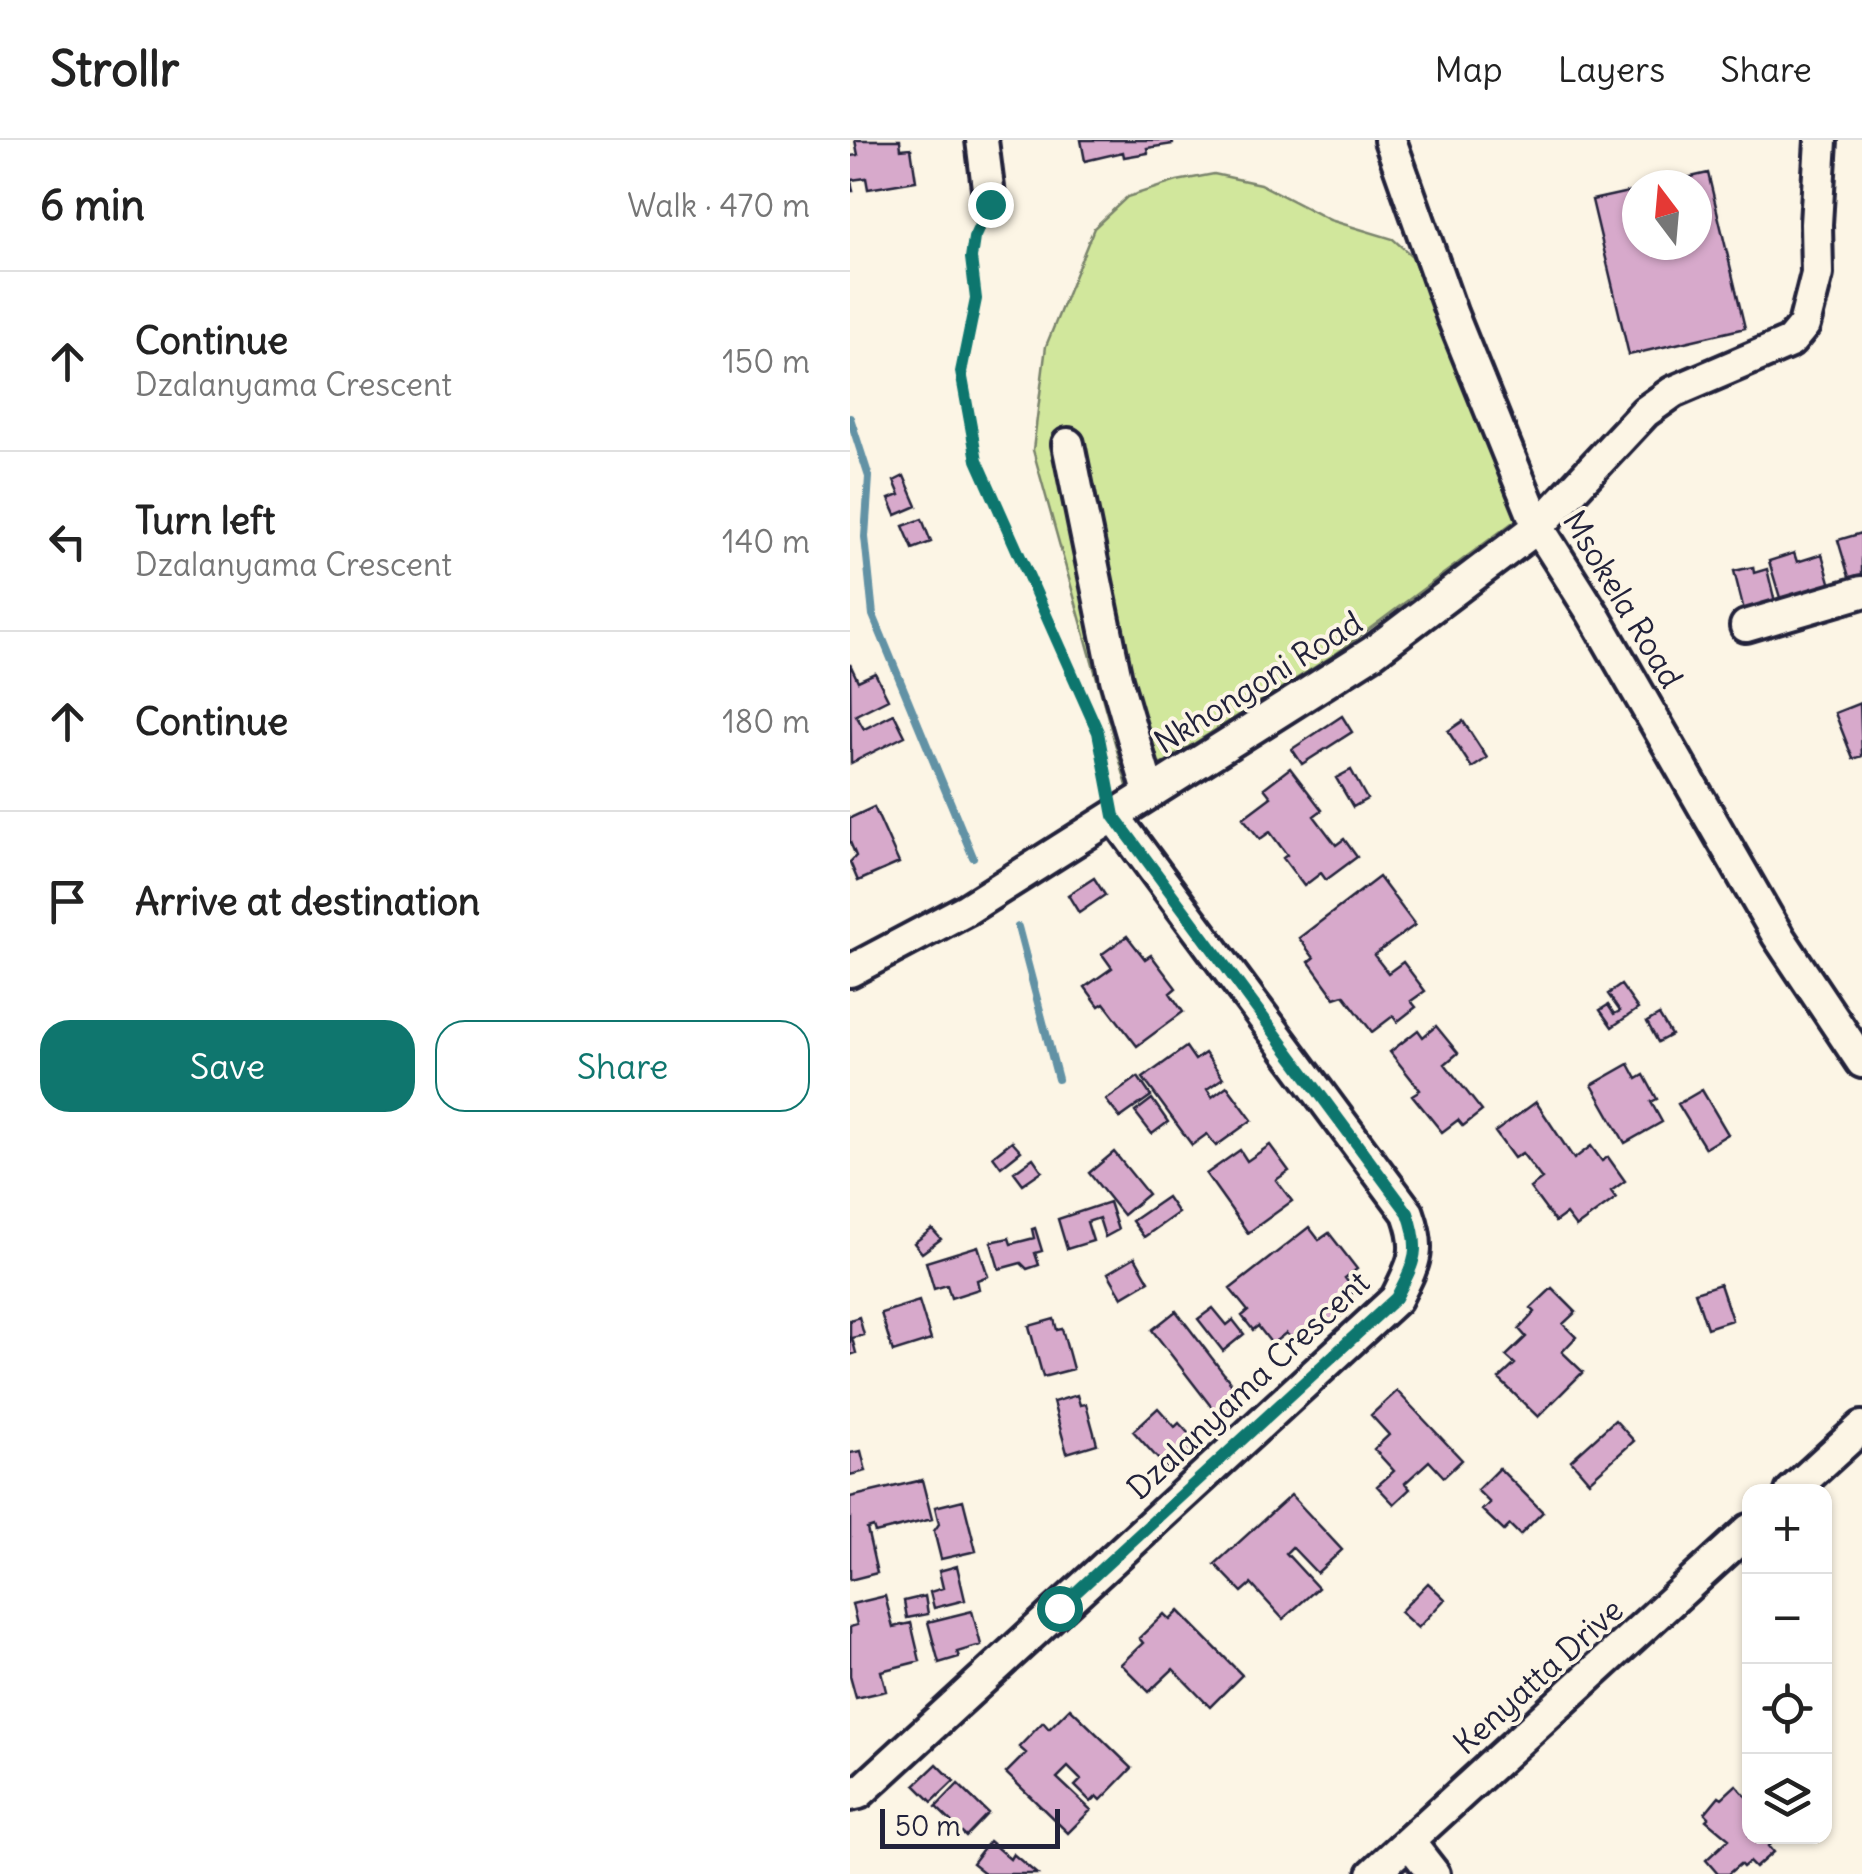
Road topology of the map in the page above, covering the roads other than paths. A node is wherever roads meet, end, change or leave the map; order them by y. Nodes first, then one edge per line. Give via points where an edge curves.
1 (982, 140) edge
2 (1390, 140) edge
3 (1821, 140) edge
4 (990, 204) road end
5 (1068, 444) dead end
6 (1538, 527) junction
7 (1862, 592) edge
8 (1746, 626) dead end
9 (1150, 792) junction
10 (1114, 816) junction
11 (850, 971) edge
12 (1862, 1062) edge
13 (1862, 1426) edge
14 (1800, 1484) edge
15 (1742, 1537) edge
16 (850, 1795) edge
17 (1409, 1842) junction
18 (1374, 1874) edge
19 (1434, 1874) edge

1 - 4 street
2 - 6 street, Msokela Road
3 - 6 street, Nkhongoni Road via 1817,274 1804,325 1790,342 1673,392 1645,412
5 - 9 street via 1116,680
6 - 9 street, Nkhongoni Road via 1374,652
6 - 12 street, Msokela Road via 1778,936
7 - 8 street
9 - 10 street, Nkhongoni Road
10 - 11 street, Nkhongoni Road
10 - 16 street, Dzalanyama Crescent via 1408,1213 1417,1239 1414,1262 1396,1298 860,1793
13 - 14 street
15 - 17 street, Kenyatta Drive
17 - 18 street, Kenyatta Drive
17 - 19 street

